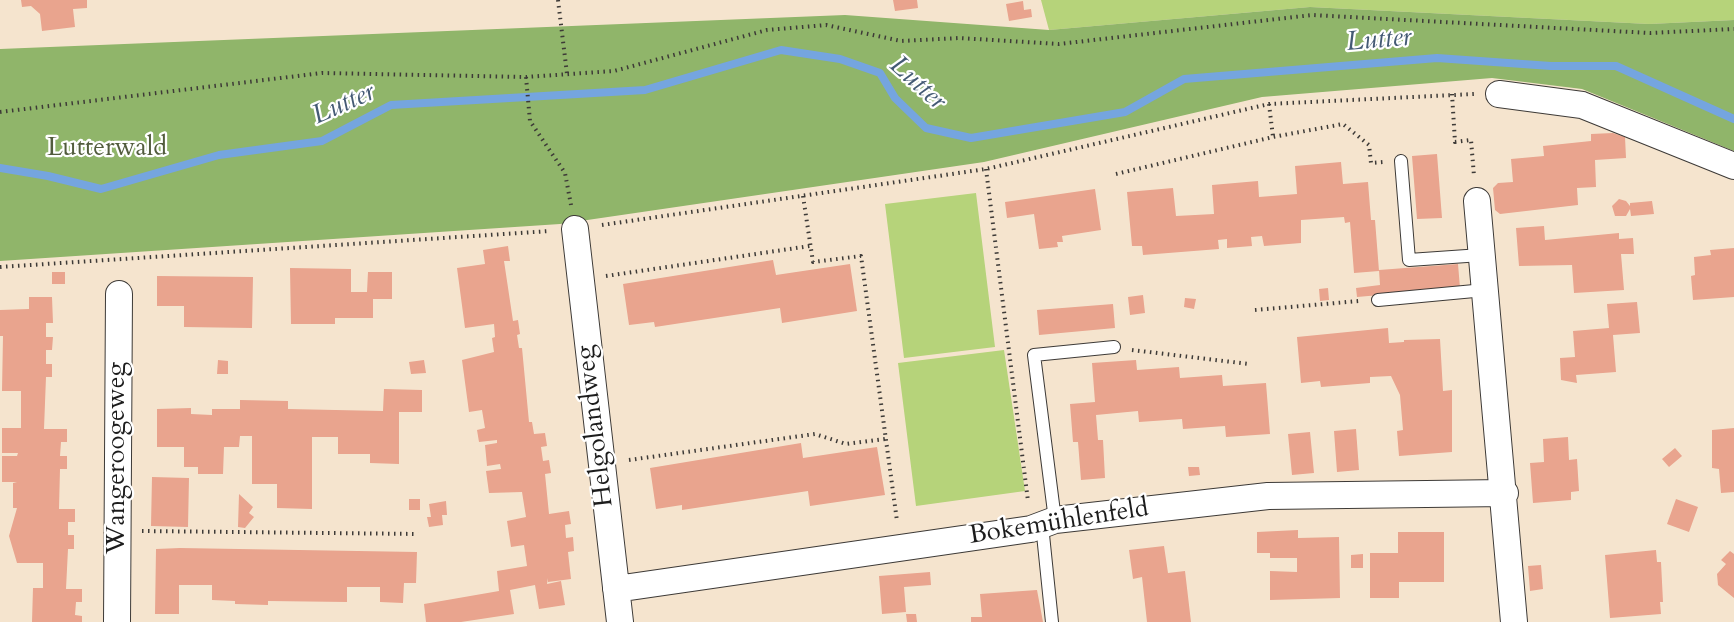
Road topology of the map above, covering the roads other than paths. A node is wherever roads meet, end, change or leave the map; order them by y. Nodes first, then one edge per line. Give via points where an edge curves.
1 (1499, 94) road end
2 (1401, 161) road end
3 (1734, 166) edge
4 (1476, 201) road end
5 (575, 229) road end
6 (1481, 255) junction
7 (1485, 290) junction
8 (119, 294) dead end
9 (1378, 300) road end
10 (1114, 347) road end
11 (1505, 493) junction
12 (1043, 524) junction
13 (616, 589) junction
14 (117, 622) edge
15 (620, 622) edge
16 (1052, 622) edge
17 (1514, 622) edge

1 - 3 street via 1582,105
2 - 6 lane via 1409,260
4 - 6 street
5 - 13 street, Helgolandweg
6 - 7 street
7 - 9 lane
7 - 11 street
8 - 14 street, Wangeroogeweg
10 - 12 lane via 1034,355
11 - 12 street, Bokemühlenfeld via 1268,496
11 - 17 street
12 - 13 street, Bokemühlenfeld
12 - 16 lane
13 - 15 street, Helgolandweg

